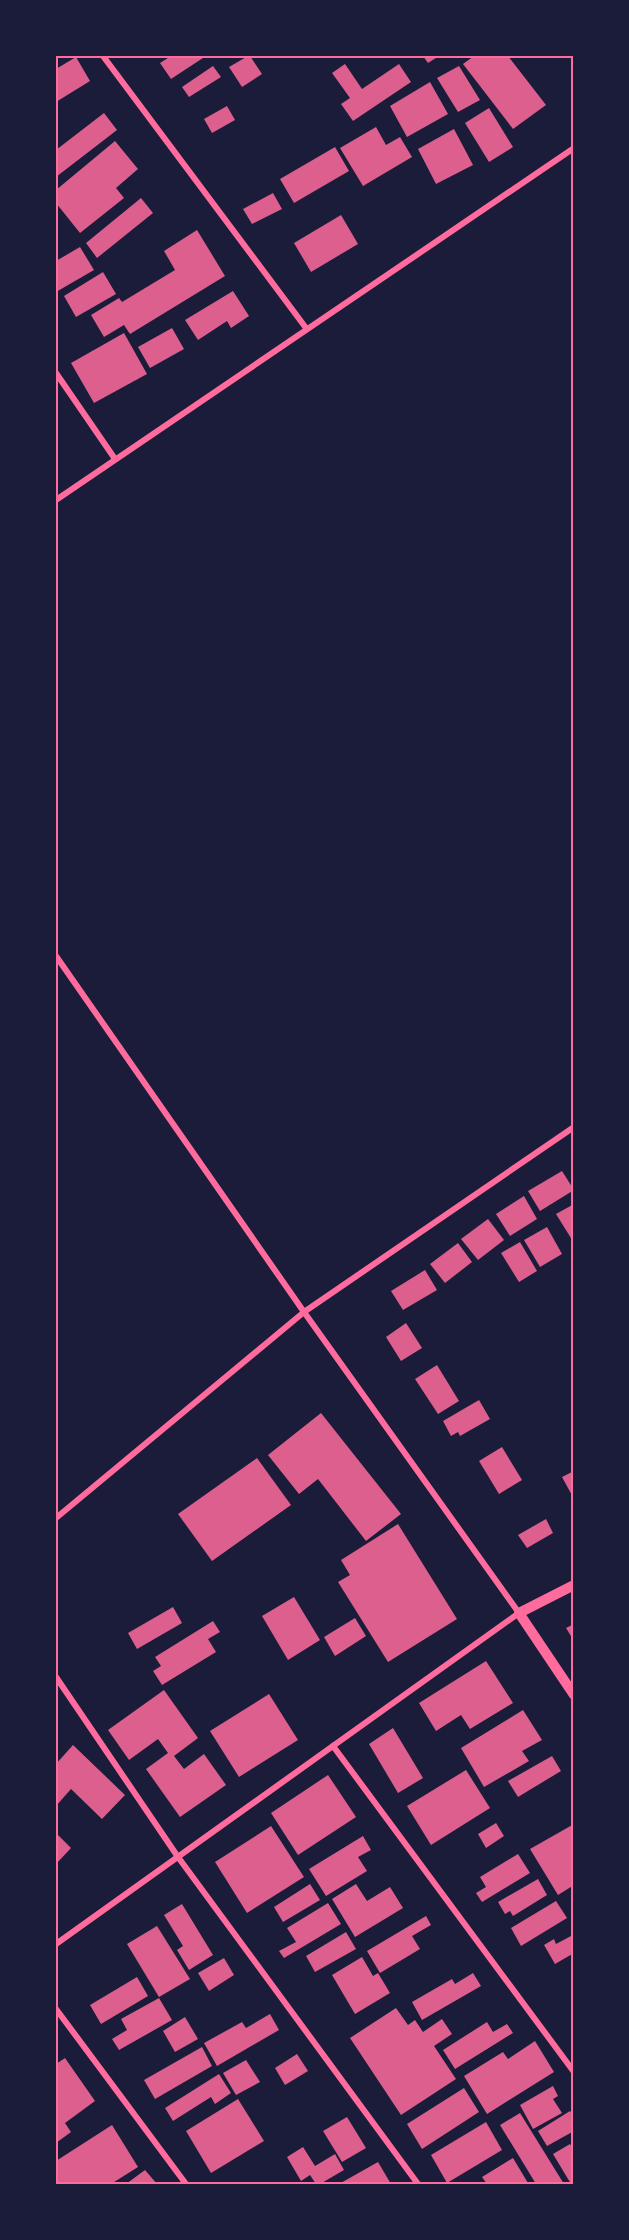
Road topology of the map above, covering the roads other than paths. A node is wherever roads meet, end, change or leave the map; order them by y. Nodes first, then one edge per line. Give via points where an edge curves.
1 (103, 56) edge
2 (573, 148) edge
3 (306, 328) junction
4 (56, 372) edge
5 (115, 459) junction
6 (56, 500) edge
7 (56, 956) edge
8 (573, 1127) edge
9 (304, 1312) junction
10 (56, 1518) edge
11 (573, 1585) edge
12 (519, 1613) junction
13 (56, 1677) edge
14 (573, 1695) edge
15 (333, 1746) junction
16 (178, 1857) junction
17 (56, 1944) edge
18 (56, 2009) edge
19 (573, 2072) edge
20 (186, 2184) edge
21 (418, 2184) edge

1 - 3 street
2 - 3 street
3 - 5 street
4 - 5 street
5 - 6 street
7 - 9 street
8 - 9 street
9 - 10 street
9 - 12 street
11 - 12 street
12 - 14 street
12 - 15 street
13 - 16 street
15 - 16 street
15 - 19 street
16 - 17 street
16 - 21 street
18 - 20 street

